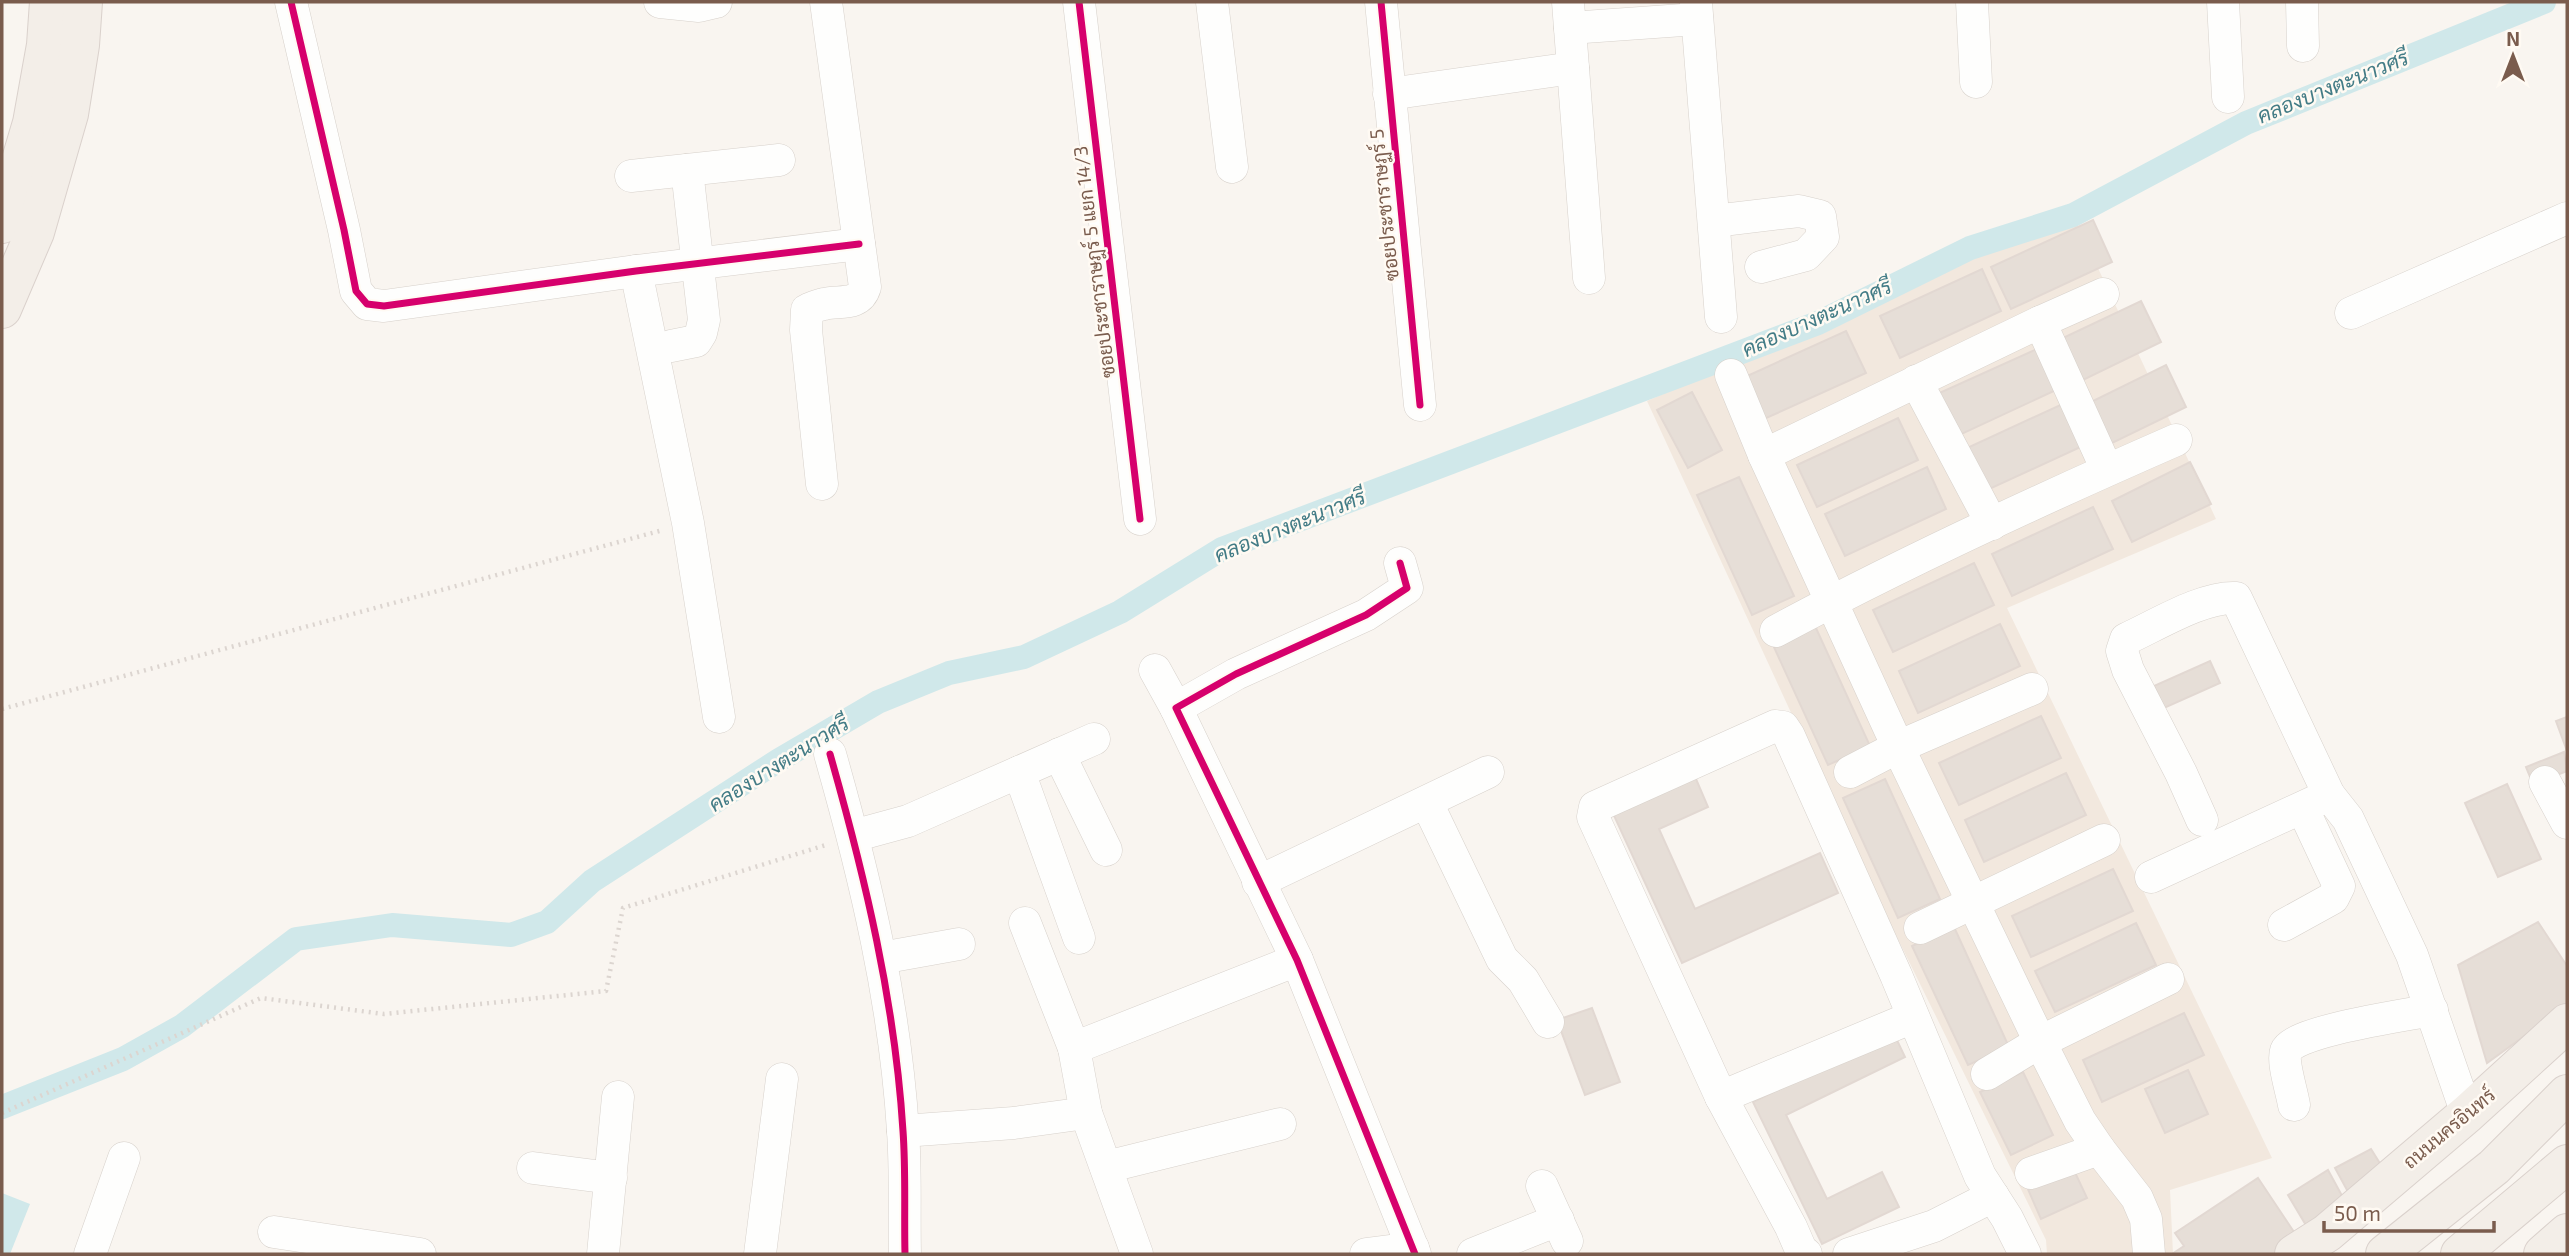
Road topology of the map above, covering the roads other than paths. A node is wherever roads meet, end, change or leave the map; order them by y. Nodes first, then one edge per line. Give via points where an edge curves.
1 (49, 2) edge
2 (83, 2) edge
3 (291, 2) edge
4 (660, 2) edge
5 (716, 2) edge
6 (826, 2) edge
7 (1079, 2) edge
8 (1212, 2) edge
9 (1381, 2) edge
10 (1972, 2) edge
11 (2223, 2) edge
12 (2302, 2) edge
13 (1697, 10) edge
14 (1569, 15) edge
15 (2303, 46) dead end
16 (1573, 68) junction
17 (1976, 82) dead end
18 (1389, 94) junction
19 (2228, 97) dead end
20 (779, 160) dead end
21 (1232, 167) dead end
22 (687, 170) junction
23 (631, 176) dead end
24 (2567, 218) edge
25 (1714, 221) junction
26 (2, 224) edge
27 (859, 244) junction
28 (698, 264) junction
29 (1761, 267) dead end
30 (636, 271) junction
31 (1589, 278) dead end
32 (2103, 294) dead end
33 (2, 309) edge
34 (2351, 313) dead end
35 (1721, 317) dead end
36 (2040, 322) junction
37 (671, 346) dead end
38 (1731, 375) dead end
39 (1916, 381) junction
40 (1420, 405) dead end
41 (2176, 440) dead end
42 (1764, 455) junction
43 (2107, 470) junction
44 (822, 484) dead end
45 (1140, 519) dead end
46 (1992, 524) junction
47 (1400, 562) dead end
48 (1831, 601) junction
49 (1776, 631) dead end
50 (1155, 670) dead end
51 (2032, 689) dead end
52 (1176, 708) junction
53 (719, 717) dead end
54 (1094, 739) dead end
55 (1898, 747) junction
56 (830, 754) dead end
57 (1059, 754) junction
58 (1019, 772) junction
59 (1488, 772) dead end
60 (1850, 772) dead end
61 (2546, 782) dead end
62 (2316, 802) junction
63 (1427, 803) junction
64 (2202, 820) dead end
65 (2567, 823) edge
66 (853, 836) junction
67 (2104, 840) dead end
68 (1106, 850) dead end
69 (2151, 877) dead end
70 (1258, 882) junction
71 (1972, 902) junction
72 (1025, 923) dead end
73 (2284, 925) dead end
74 (1920, 928) dead end
75 (1079, 938) dead end
76 (959, 944) dead end
77 (881, 958) junction
78 (1297, 960) junction
79 (2168, 979) dead end
80 (2432, 1010) junction
81 (1913, 1017) junction
82 (1548, 1022) dead end
83 (2567, 1023) edge
84 (2040, 1042) junction
85 (1074, 1048) junction
86 (1987, 1074) dead end
87 (782, 1079) dead end
88 (2567, 1094) edge
89 (618, 1097) dead end
90 (1721, 1097) junction
91 (2294, 1105) dead end
92 (1086, 1113) junction
93 (2467, 1114) junction
94 (1280, 1124) dead end
95 (903, 1131) junction
96 (2099, 1149) junction
97 (124, 1158) dead end
98 (2567, 1164) edge
99 (1106, 1167) junction
100 (533, 1168) dead end
101 (2031, 1173) dead end
102 (611, 1178) junction
103 (1542, 1186) dead end
104 (1993, 1196) junction
105 (274, 1232) dead end
106 (2567, 1233) edge
107 (1414, 1251) edge
108 (90, 1254) edge
109 (421, 1254) edge
110 (603, 1254) edge
111 (760, 1254) edge
112 (905, 1254) edge
113 (1137, 1254) edge
114 (1366, 1254) edge
115 (1473, 1254) edge
116 (1806, 1254) edge
117 (1849, 1254) edge
118 (2025, 1254) edge
119 (2149, 1254) edge
120 (2294, 1254) edge
121 (2385, 1254) edge
122 (2460, 1254) edge
123 (2543, 1254) edge

1 - 26 main road via 32,122
2 - 33 main road via 69,114 35,232
3 - 30 street via 356,291 367,304 384,306
4 - 5 street via 698,6
6 - 27 street
7 - 45 street, ซอยประชาราษฎร์ 5 แยก 14/3
8 - 21 street
9 - 18 street, ซอยประชาราษฏร์ 5
10 - 17 street
11 - 19 street
12 - 15 street
13 - 14 street
13 - 25 street
14 - 16 street
16 - 18 street
16 - 31 street
18 - 40 street, ซอยประชาราษฏร์ 5
20 - 22 street
22 - 23 street
22 - 28 street
24 - 34 street
25 - 29 street via 1799,211 1820,216 1823,237 1806,255
25 - 35 street
27 - 28 street
27 - 44 street via 863,294 856,300 807,310
28 - 30 street
28 - 37 street via 704,320 701,333 696,341
30 - 53 street via 688,523
32 - 36 street
36 - 39 street
36 - 43 street
38 - 42 street
39 - 42 street
39 - 46 street
41 - 43 street
42 - 48 street
43 - 46 street
46 - 48 street
47 - 52 street via 1407,588 1366,615 1236,674
48 - 49 street
48 - 55 street
50 - 52 street
51 - 55 street
52 - 70 street
54 - 57 street
55 - 60 street
55 - 71 street
56 - 66 street
57 - 58 street
57 - 68 street
58 - 66 street via 908,821
58 - 75 street
59 - 63 street
61 - 65 street
62 - 64 street via 2236,598 2222,597 2126,639 2122,651
62 - 69 street
62 - 73 street via 2339,886 2333,898
62 - 80 street via 2348,819 2412,955
63 - 70 street
63 - 82 street via 1502,959 1524,980
66 - 77 street
67 - 71 street
70 - 78 street
71 - 74 street
71 - 84 street
72 - 85 street
76 - 77 street
77 - 95 street
78 - 85 street
78 - 107 street
79 - 84 street
80 - 91 street via 2293,1042 2285,1056
80 - 93 street
81 - 90 street
81 - 90 street via 1789,736 1783,727 1775,726 1755,733 1595,807 1593,817
81 - 104 street via 1980,1176
83 - 93 main road, ถนนนครอินทร์
84 - 86 street
84 - 96 street
85 - 92 street
87 - 111 street
88 - 121 main road via 2494,1167
89 - 102 street
90 - 116 street
92 - 95 street
92 - 99 street
93 - 120 main road, ถนนนครอินทร์ via 2326,1233
94 - 99 street
95 - 112 street
96 - 101 street
96 - 119 street via 2137,1198 2146,1219
97 - 108 street
98 - 122 main road
99 - 113 street
100 - 102 street
102 - 110 street
103 - 115 street via 1563,1230
104 - 117 street via 1934,1226
104 - 118 street
105 - 109 street
106 - 123 main road
107 - 114 street

